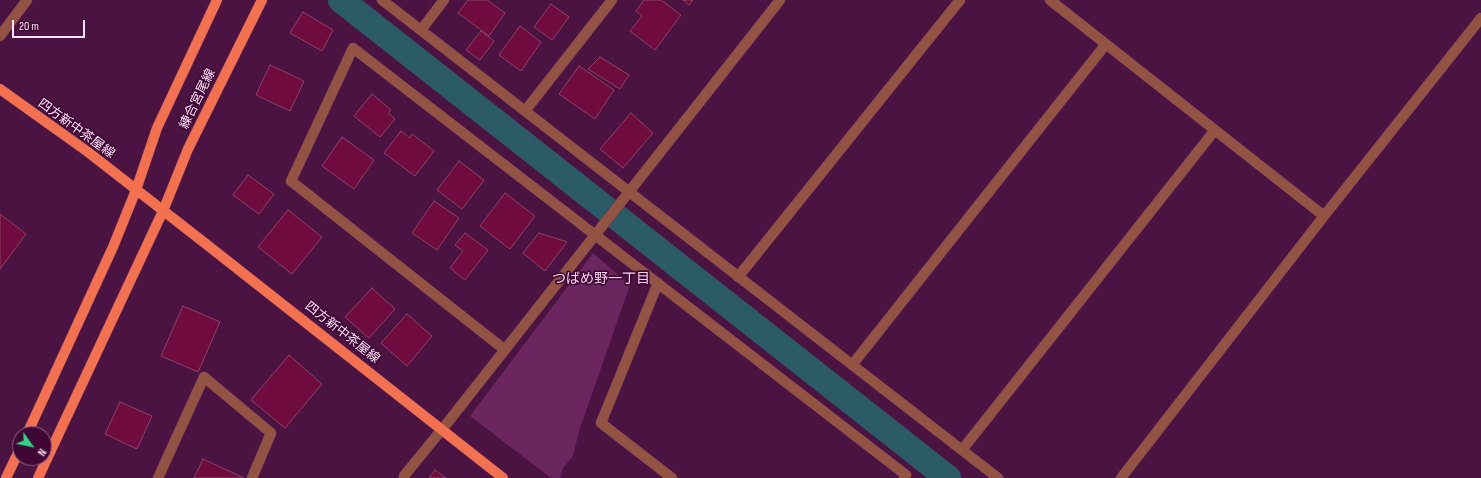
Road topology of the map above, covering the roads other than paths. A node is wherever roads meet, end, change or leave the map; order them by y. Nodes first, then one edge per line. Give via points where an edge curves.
1 (27, 0) edge
2 (217, 0) edge
3 (262, 0) edge
4 (382, 0) edge
5 (444, 0) edge
6 (612, 0) edge
7 (780, 0) edge
8 (960, 0) edge
9 (1050, 0) edge
10 (1481, 18) edge
11 (421, 30) junction
12 (0, 36) edge
13 (1106, 44) junction
14 (0, 89) edge
15 (525, 111) junction
16 (1215, 130) junction
17 (136, 190) junction
18 (629, 192) junction
19 (163, 211) junction
20 (1324, 216) junction
21 (595, 235) junction
22 (738, 277) junction
23 (658, 283) junction
24 (505, 350) junction
25 (852, 364) junction
26 (31, 426) edge
27 (442, 429) junction
28 (962, 450) junction
29 (12, 465) edge
30 (6, 478) edge
31 (38, 478) edge
32 (158, 478) edge
33 (252, 478) edge
34 (404, 478) edge
35 (503, 478) edge
36 (672, 478) edge
37 (904, 478) edge
38 (998, 478) edge
39 (1121, 478) edge

1 - 12 street
2 - 17 main road, 練合宮尾線 via 157,128
3 - 19 main road, 練合宮尾線 via 188,149
4 - 11 street
5 - 11 street
6 - 15 street
7 - 18 street
8 - 22 street
9 - 13 street
10 - 20 street
11 - 15 street
13 - 16 street
13 - 25 street
14 - 17 main road, 四方新中茶屋線
15 - 18 street
16 - 20 street
16 - 28 street
17 - 19 main road, 四方新中茶屋線
17 - 26 main road via 113,247
18 - 21 street
18 - 22 street
19 - 27 main road, 四方新中茶屋線
19 - 31 main road
20 - 39 street
21 - 23 street
21 - 24 street
21 - 24 street via 353,48 291,182
22 - 25 street
23 - 36 street via 601,423
23 - 37 street via 906,476
24 - 27 street
25 - 28 street
27 - 34 street
27 - 35 main road, 四方新中茶屋線
28 - 38 street
29 - 30 main road
32 - 33 street via 204,377 271,433

